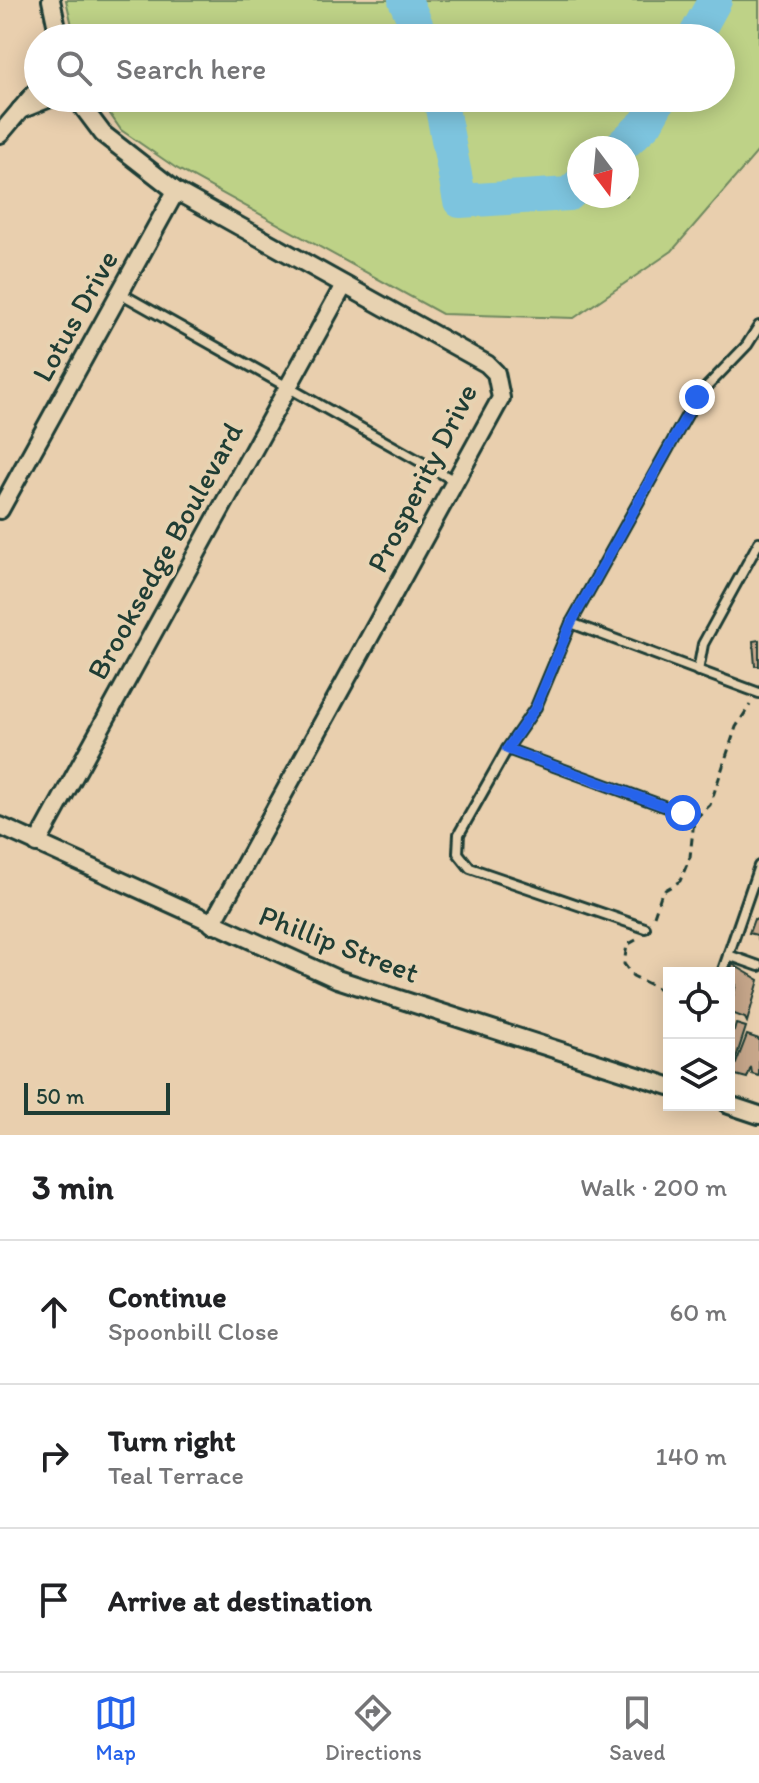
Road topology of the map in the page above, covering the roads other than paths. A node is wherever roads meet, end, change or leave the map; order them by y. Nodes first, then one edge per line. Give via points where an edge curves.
1 (51, 0) edge
2 (56, 24) edge
3 (24, 105) edge
4 (24, 108) edge
5 (20, 110) junction
6 (86, 112) edge
7 (0, 134) edge
8 (176, 191) junction
9 (344, 285) junction
10 (120, 293) junction
11 (759, 326) edge
12 (287, 386) junction
13 (456, 481) junction
14 (0, 510) edge
15 (759, 542) edge
16 (571, 623) junction
17 (698, 671) junction
18 (757, 692) edge
19 (507, 749) junction
20 (683, 813) dead end
21 (0, 826) edge
22 (37, 844) junction
23 (759, 866) edge
24 (212, 924) junction
25 (645, 928) dead end
26 (728, 955) junction
27 (759, 966) edge
28 (724, 967) edge
29 (663, 1084) edge
30 (735, 1107) edge
31 (759, 1115) edge

1 - 2 street
3 - 5 street
4 - 5 street
5 - 7 street
6 - 8 street, Prosperity Drive via 103,134
8 - 9 street, Prosperity Drive
8 - 10 street, Lotus Drive
9 - 12 street, Brooksedge Boulevard
9 - 13 street, Prosperity Drive via 496,373 501,398
10 - 12 lane
10 - 14 street, Lotus Drive
11 - 16 lane via 697,397
12 - 13 lane
12 - 22 street, Brooksedge Boulevard
13 - 24 street, Prosperity Drive
15 - 17 lane via 703,644
16 - 17 lane
16 - 19 lane via 536,707
17 - 18 lane
19 - 20 lane
19 - 25 lane via 459,834 458,853 470,868
21 - 22 street, Phillip Street
22 - 24 street, Phillip Street
23 - 26 lane
24 - 29 street, Phillip Street via 337,979
26 - 27 lane
26 - 28 lane
30 - 31 street

